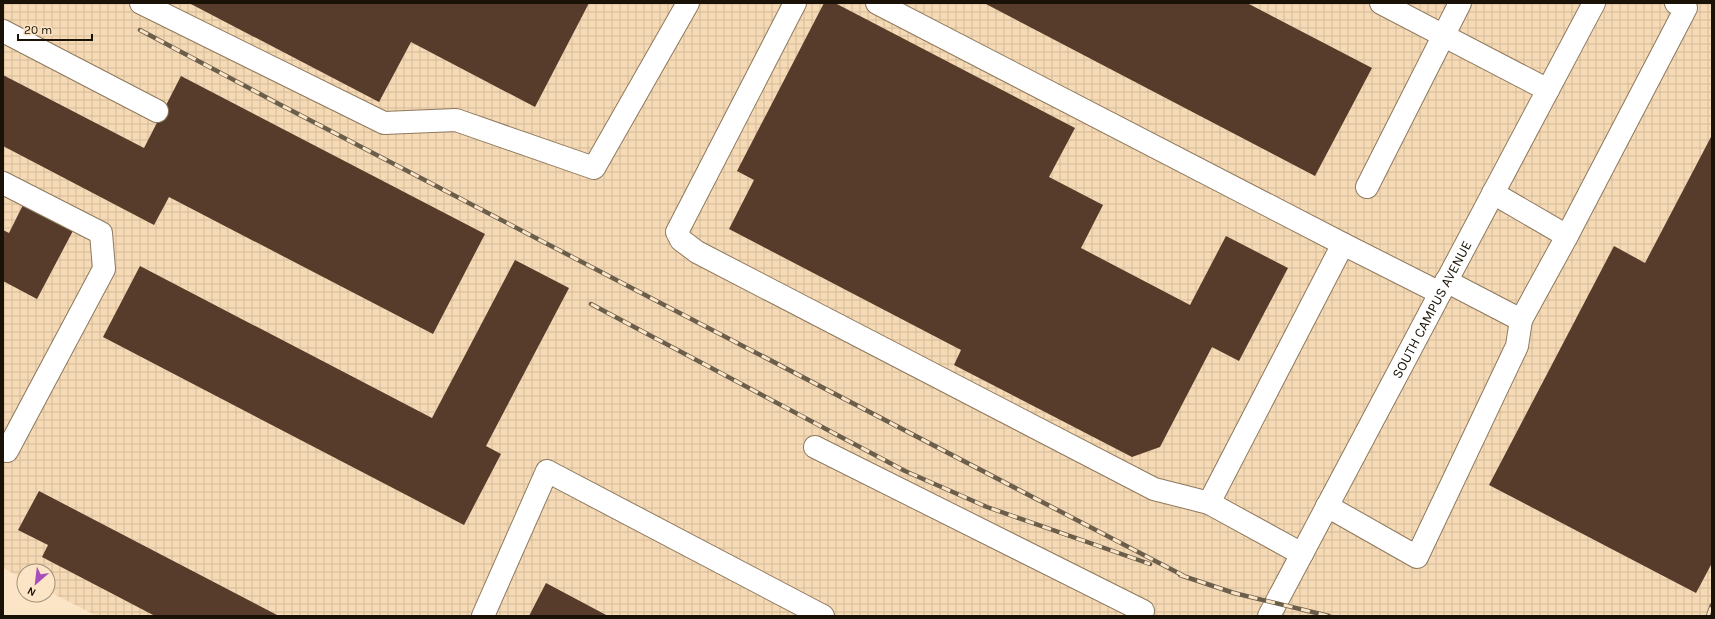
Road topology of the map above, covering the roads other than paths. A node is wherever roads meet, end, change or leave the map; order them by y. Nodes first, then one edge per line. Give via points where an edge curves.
1 (141, 3) edge
2 (688, 3) edge
3 (795, 3) edge
4 (878, 3) edge
5 (1381, 3) edge
6 (1460, 3) edge
7 (1594, 3) edge
8 (1676, 3) edge
9 (3, 32) edge
10 (1443, 36) junction
11 (1548, 90) junction
12 (158, 111) dead end
13 (3, 183) edge
14 (1367, 186) dead end
15 (1493, 193) junction
16 (1567, 236) junction
17 (1343, 244) junction
18 (1443, 287) junction
19 (1521, 320) junction
20 (815, 448) dead end
21 (3, 449) edge
22 (1209, 503) junction
23 (1327, 506) junction
24 (1302, 554) junction
25 (483, 616) edge
26 (822, 616) edge
27 (1141, 616) edge
28 (1269, 616) edge

1 - 2 street via 384,123 456,120 594,168
3 - 22 street via 677,232 681,240 697,252 1154,488
4 - 17 street
5 - 10 street
6 - 10 street
7 - 11 street, SOUTH CAMPUS AVENUE
8 - 16 street via 1686,8
9 - 12 street
10 - 11 street
10 - 14 street
11 - 15 street, SOUTH CAMPUS AVENUE
13 - 21 street via 101,233 104,269 6,451
15 - 16 street
15 - 18 street, SOUTH CAMPUS AVENUE
16 - 19 street
17 - 18 street
17 - 22 street
18 - 19 street
18 - 23 street, SOUTH CAMPUS AVENUE
19 - 23 street via 1517,346 1417,557
20 - 27 street via 1143,611
22 - 24 street
23 - 24 street, SOUTH CAMPUS AVENUE
24 - 28 street, SOUTH CAMPUS AVENUE
25 - 26 street via 547,471

